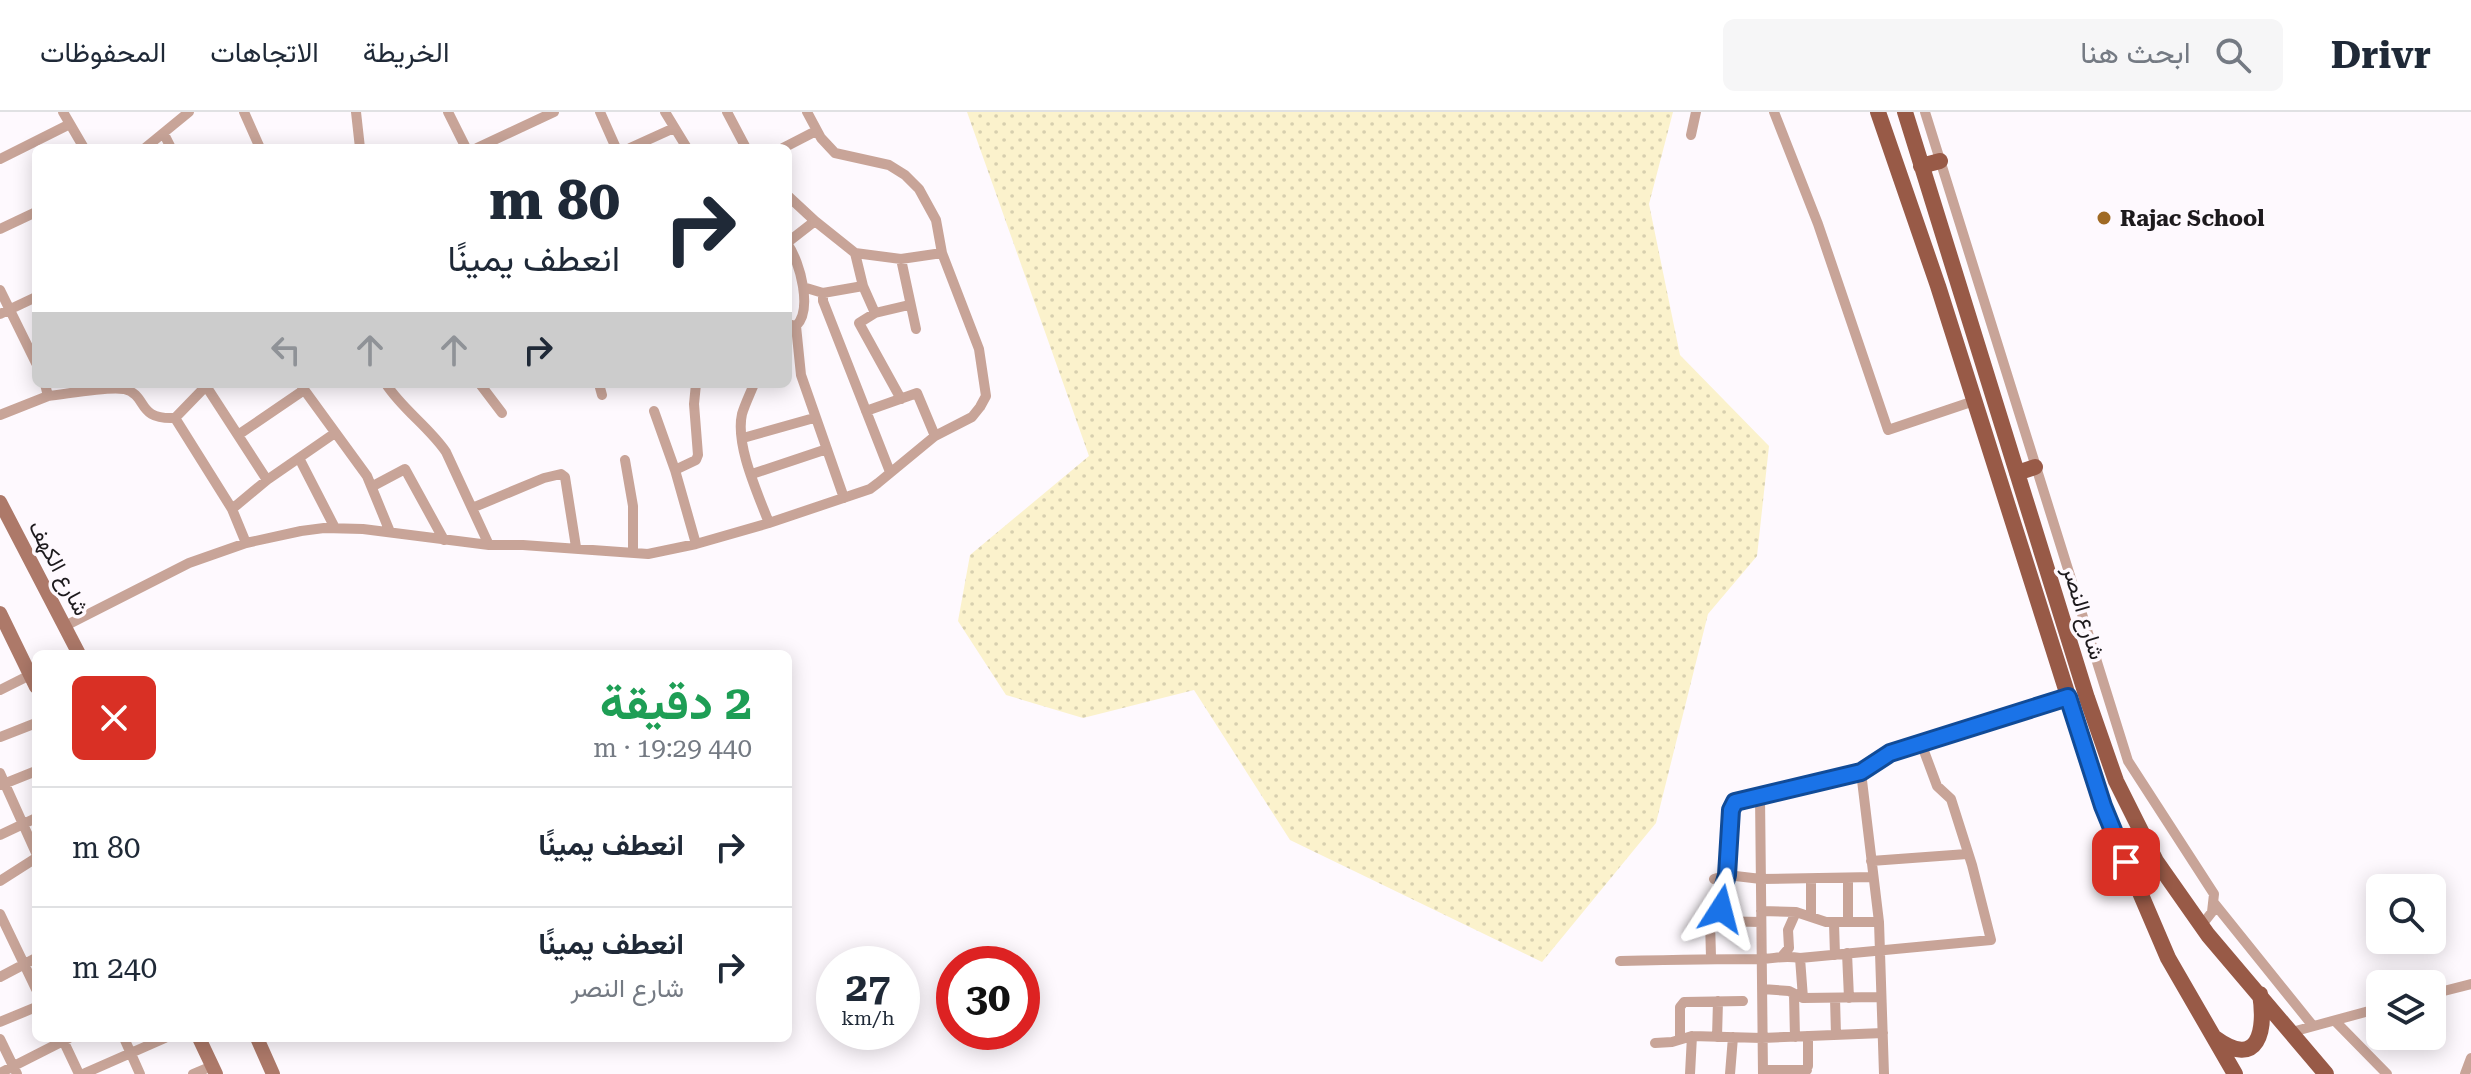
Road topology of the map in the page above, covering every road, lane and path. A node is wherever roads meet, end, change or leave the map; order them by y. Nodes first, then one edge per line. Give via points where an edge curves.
1 (63, 112) edge
2 (189, 112) edge
3 (244, 112) edge
4 (356, 112) edge
5 (448, 112) edge
6 (600, 112) edge
7 (665, 112) edge
8 (727, 112) edge
9 (807, 112) edge
10 (1696, 112) edge
11 (1774, 112) edge
12 (1878, 112) edge
13 (1905, 112) edge
14 (1925, 112) edge
15 (548, 113) edge
16 (70, 124) junction
17 (674, 128) junction
18 (816, 131) junction
19 (164, 134) junction
20 (1691, 135) dead end
21 (82, 144) edge
22 (150, 144) edge
23 (169, 144) edge
24 (258, 144) edge
25 (360, 144) edge
26 (464, 144) edge
27 (485, 144) edge
28 (614, 144) edge
29 (639, 144) edge
30 (684, 144) edge
31 (744, 144) edge
32 (791, 144) edge
33 (0, 159) edge
34 (1940, 161) junction
35 (1921, 166) junction
36 (792, 200) edge
37 (32, 214) edge
38 (815, 221) junction
39 (0, 229) edge
40 (792, 240) edge
41 (792, 251) edge
42 (855, 253) junction
43 (942, 253) junction
44 (901, 259) junction
45 (863, 286) junction
46 (803, 287) junction
47 (0, 290) edge
48 (823, 293) junction
49 (32, 299) edge
50 (909, 305) junction
51 (12, 309) junction
52 (875, 313) junction
53 (0, 314) edge
54 (792, 325) edge
55 (916, 329) dead end
56 (32, 354) edge
57 (46, 388) edge
58 (204, 388) edge
59 (209, 388) edge
60 (301, 388) edge
61 (303, 388) edge
62 (389, 388) edge
63 (483, 388) edge
64 (696, 388) edge
65 (752, 388) edge
66 (48, 396) junction
67 (901, 399) junction
68 (1974, 401) junction
69 (654, 411) dead end
70 (866, 411) junction
71 (502, 413) dead end
72 (0, 415) edge
73 (175, 418) junction
74 (814, 418) junction
75 (335, 433) junction
76 (238, 435) junction
77 (935, 436) junction
78 (743, 438) junction
79 (827, 449) junction
80 (299, 458) junction
81 (625, 460) dead end
82 (2035, 467) junction
83 (675, 470) junction
84 (890, 472) junction
85 (2017, 473) junction
86 (752, 474) junction
87 (267, 480) junction
88 (373, 486) junction
89 (844, 498) junction
90 (0, 502) edge
91 (472, 508) junction
92 (232, 509) junction
93 (769, 523) junction
94 (335, 528) junction
95 (390, 532) junction
96 (444, 540) junction
97 (246, 543) junction
98 (696, 544) junction
99 (489, 545) junction
100 (576, 547) junction
101 (633, 552) junction
102 (0, 613) edge
103 (65, 626) junction
104 (6, 639) edge
105 (77, 650) edge
106 (32, 679) edge
107 (32, 681) edge
108 (0, 690) edge
109 (2068, 697) junction
110 (32, 725) edge
111 (0, 737) edge
112 (1921, 743) junction
113 (32, 772) edge
114 (1861, 772) junction
115 (1, 780) edge
116 (1760, 795) junction
117 (32, 820) edge
118 (23, 824) junction
119 (0, 835) edge
120 (32, 846) edge
121 (1967, 854) junction
122 (32, 859) edge
123 (1871, 861) junction
124 (1727, 875) junction
125 (1873, 877) junction
126 (1848, 878) junction
127 (1714, 879) dead end
128 (1761, 879) junction
129 (1811, 879) junction
130 (0, 881) edge
131 (2214, 903) junction
132 (1796, 912) junction
133 (1761, 916) junction
134 (1811, 917) junction
135 (1, 921) edge
136 (1729, 921) junction
137 (1848, 922) junction
138 (1879, 922) junction
139 (1834, 923) junction
140 (2201, 926) junction
141 (1880, 950) junction
142 (1847, 953) junction
143 (1783, 955) junction
144 (1835, 955) junction
145 (1711, 957) junction
146 (1800, 958) junction
147 (1762, 959) junction
148 (32, 960) edge
149 (1620, 961) dead end
150 (25, 964) junction
151 (0, 977) edge
152 (32, 980) edge
153 (2471, 984) edge
154 (1762, 989) junction
155 (2446, 990) edge
156 (2260, 994) junction
157 (1799, 996) junction
158 (1881, 997) junction
159 (1835, 998) junction
160 (1849, 998) junction
161 (1718, 1001) junction
162 (1743, 1001) dead end
163 (32, 1009) edge
164 (2366, 1012) edge
165 (2335, 1021) junction
166 (0, 1022) edge
167 (2313, 1026) junction
168 (2292, 1032) junction
169 (1883, 1033) junction
170 (1836, 1035) junction
171 (1808, 1036) junction
172 (1686, 1037) junction
173 (1717, 1037) junction
174 (1733, 1037) junction
175 (1795, 1037) junction
176 (2213, 1037) junction
177 (1762, 1038) junction
178 (0, 1039) edge
179 (60, 1042) edge
180 (66, 1042) edge
181 (126, 1042) edge
182 (156, 1042) edge
183 (201, 1042) edge
184 (259, 1042) edge
185 (1655, 1043) dead end
186 (131, 1053) junction
187 (2471, 1058) edge
188 (16, 1070) edge
189 (214, 1070) edge
190 (1763, 1072) edge
191 (1804, 1072) edge
192 (0, 1073) edge
193 (81, 1074) edge
194 (140, 1074) edge
195 (193, 1074) edge
196 (273, 1074) edge
197 (1690, 1074) edge
198 (1730, 1074) edge
199 (1884, 1074) edge
200 (2235, 1074) edge
201 (2326, 1074) edge
202 (2387, 1074) edge
203 (2465, 1074) edge

1 - 16 street
2 - 19 street
3 - 24 street
4 - 25 street
5 - 26 street
6 - 28 street
7 - 17 street
8 - 31 street
9 - 18 street
10 - 20 street
11 - 68 street via 1888,430
12 - 68 main road, شارع النصر
13 - 35 main road, شارع النصر
14 - 34 street
15 - 27 street
16 - 21 street
16 - 33 street
17 - 29 street
17 - 30 street
18 - 32 street
18 - 43 street via 835,153 889,165 905,175 929,205
19 - 22 street
19 - 23 street
34 - 35 main road
34 - 82 street
35 - 85 main road, شارع النصر
36 - 38 street
37 - 39 street
38 - 40 street
38 - 42 street
41 - 46 street
42 - 44 street
42 - 45 street
43 - 44 street
43 - 77 street via 979,349 986,396 972,417
44 - 50 street
45 - 48 street
45 - 52 street
46 - 48 street
46 - 54 street via 804,314
47 - 51 street
48 - 70 street
49 - 51 street
50 - 52 street
50 - 55 street
51 - 53 street
51 - 56 street
52 - 67 street via 859,323
54 - 74 street
57 - 66 street
58 - 73 street
59 - 76 street
60 - 76 street
61 - 75 street
62 - 91 street via 438,440
63 - 71 street
64 - 83 street via 698,455
65 - 78 street via 742,415
66 - 72 street
66 - 73 street via 121,389 135,395 153,416
67 - 70 street
67 - 77 street via 917,393
68 - 109 main road, شارع النصر
69 - 83 street
70 - 84 street
73 - 92 street
74 - 78 street
74 - 79 street
75 - 80 street
75 - 88 street
76 - 87 street
77 - 84 street
78 - 86 street
79 - 86 street
79 - 89 street
80 - 87 street
80 - 94 street
81 - 101 street
82 - 85 main road
82 - 131 street via 2128,761 2211,885
83 - 98 street
84 - 89 street via 870,489
85 - 140 main road, شارع النصر via 2116,781 2156,861
86 - 93 street
87 - 92 street
88 - 95 street
88 - 96 street via 400,470 409,472
89 - 93 street
90 - 103 main road, شارع الكهف
91 - 99 street
91 - 100 street via 561,474
92 - 97 street
93 - 98 street
94 - 95 street
94 - 97 street
95 - 96 street
96 - 99 street
97 - 103 street via 189,563
98 - 101 street
99 - 100 street
100 - 101 street
102 - 104 main road
103 - 105 main road, شارع الكهف
104 - 106 main road
107 - 108 street
109 - 112 street
109 - 176 main road, شارع النصر via 2103,806 2135,883 2168,958
110 - 111 street
112 - 114 street via 1890,753
112 - 121 street via 1937,786 1951,799
113 - 115 street
114 - 116 street
114 - 123 street
115 - 118 street
116 - 124 street via 1732,807
116 - 128 street
117 - 118 street
118 - 119 street
118 - 120 street
121 - 123 street
121 - 141 street via 1991,940
122 - 130 street
123 - 125 street
124 - 127 street
124 - 128 street
124 - 136 street via 1721,909
125 - 126 street
125 - 138 street
126 - 129 street
126 - 137 street
128 - 129 street
128 - 133 street
129 - 134 street
131 - 140 street
131 - 167 street
132 - 133 street
132 - 134 street
132 - 143 street
133 - 136 street
133 - 147 street
134 - 139 street
135 - 150 street
136 - 145 street via 1706,917
137 - 138 street
137 - 139 street
138 - 141 street
139 - 144 street
140 - 156 main road, شارع النصر
141 - 142 street
141 - 158 street
142 - 144 street
142 - 160 street
143 - 146 street
143 - 147 street
144 - 146 street
145 - 147 street
145 - 149 street
146 - 157 street
147 - 154 street
148 - 150 street
150 - 151 street
150 - 152 street
153 - 155 street
154 - 157 street
154 - 177 street
156 - 168 main road, شارع النصر
156 - 176 main road via 2263,1025 2254,1045 2237,1049
157 - 159 street
157 - 175 street
158 - 160 street
158 - 169 street
159 - 160 street
159 - 170 street
161 - 162 street
161 - 172 street via 1682,1003
161 - 173 street
163 - 166 street
164 - 165 street
165 - 167 street
165 - 202 street
167 - 168 street
168 - 201 main road, شارع النصر
169 - 170 street
169 - 199 street
170 - 171 street
171 - 175 street
171 - 191 street
172 - 173 street
172 - 185 street
172 - 197 street
173 - 174 street
174 - 177 street
174 - 198 street
175 - 177 street
176 - 200 main road, شارع النصر
177 - 190 street
178 - 188 street
179 - 188 street
180 - 193 street
181 - 186 street
182 - 186 street
183 - 189 main road
184 - 196 main road
186 - 193 street
186 - 194 street
187 - 203 street
188 - 192 street
189 - 195 street
190 - 191 street

